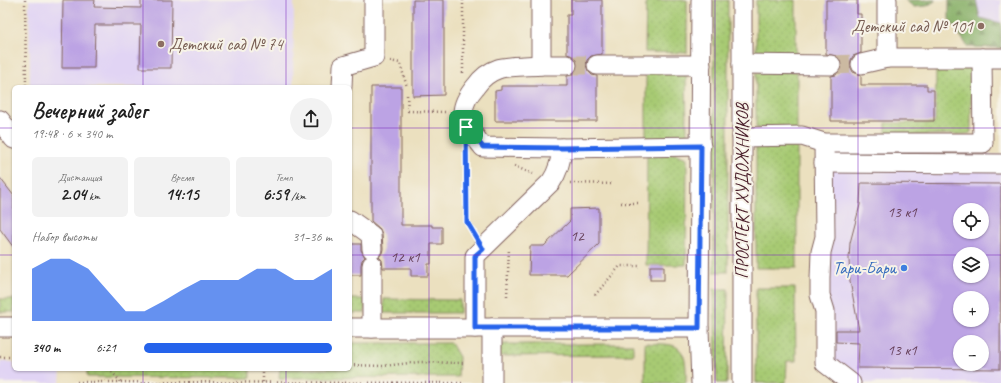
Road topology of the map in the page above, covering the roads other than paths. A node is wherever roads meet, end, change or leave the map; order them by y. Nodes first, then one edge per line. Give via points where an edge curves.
1 (374, 0) edge
2 (541, 0) edge
3 (701, 0) edge
4 (742, 0) edge
5 (887, 0) edge
6 (887, 58) junction
7 (982, 58) junction
8 (1001, 58) edge
9 (742, 64) junction
10 (861, 64) tunnel mouth
11 (541, 65) junction
12 (567, 65) tunnel mouth
13 (597, 65) tunnel mouth
14 (701, 65) junction
15 (831, 65) tunnel mouth
16 (342, 85) edge
17 (0, 120) edge
18 (12, 136) edge
19 (742, 137) junction
20 (824, 142) junction
21 (701, 146) junction
22 (562, 148) junction
23 (824, 163) junction
24 (1001, 164) edge
25 (352, 221) edge
26 (0, 327) edge
27 (12, 327) edge
28 (352, 328) edge
29 (372, 328) junction
30 (484, 328) junction
31 (699, 328) junction
32 (492, 383) edge
33 (701, 383) edge
34 (742, 383) edge
35 (851, 383) edge

1 - 16 street via 374,57 343,66
2 - 11 street
3 - 14 street
4 - 9 street, ПРОСПЕКТ ХУДОЖНИКОВ
5 - 6 street
6 - 7 street
6 - 10 street
7 - 8 street
7 - 20 street via 983,143
9 - 15 street
9 - 19 street, ПРОСПЕКТ ХУДОЖНИКОВ
11 - 12 street
11 - 22 street via 498,68 482,79 465,112 483,147
13 - 14 street
14 - 21 street
17 - 18 street
19 - 20 street via 802,136
19 - 34 street, ПРОСПЕКТ ХУДОЖНИКОВ
20 - 23 street
21 - 22 street
21 - 31 street
22 - 30 street via 557,174 475,256
23 - 24 street
23 - 35 street via 825,237 821,252 820,295 824,311 825,363
25 - 29 street via 371,235
26 - 27 street
28 - 29 street
29 - 30 street
30 - 31 street
30 - 32 street
31 - 33 street

